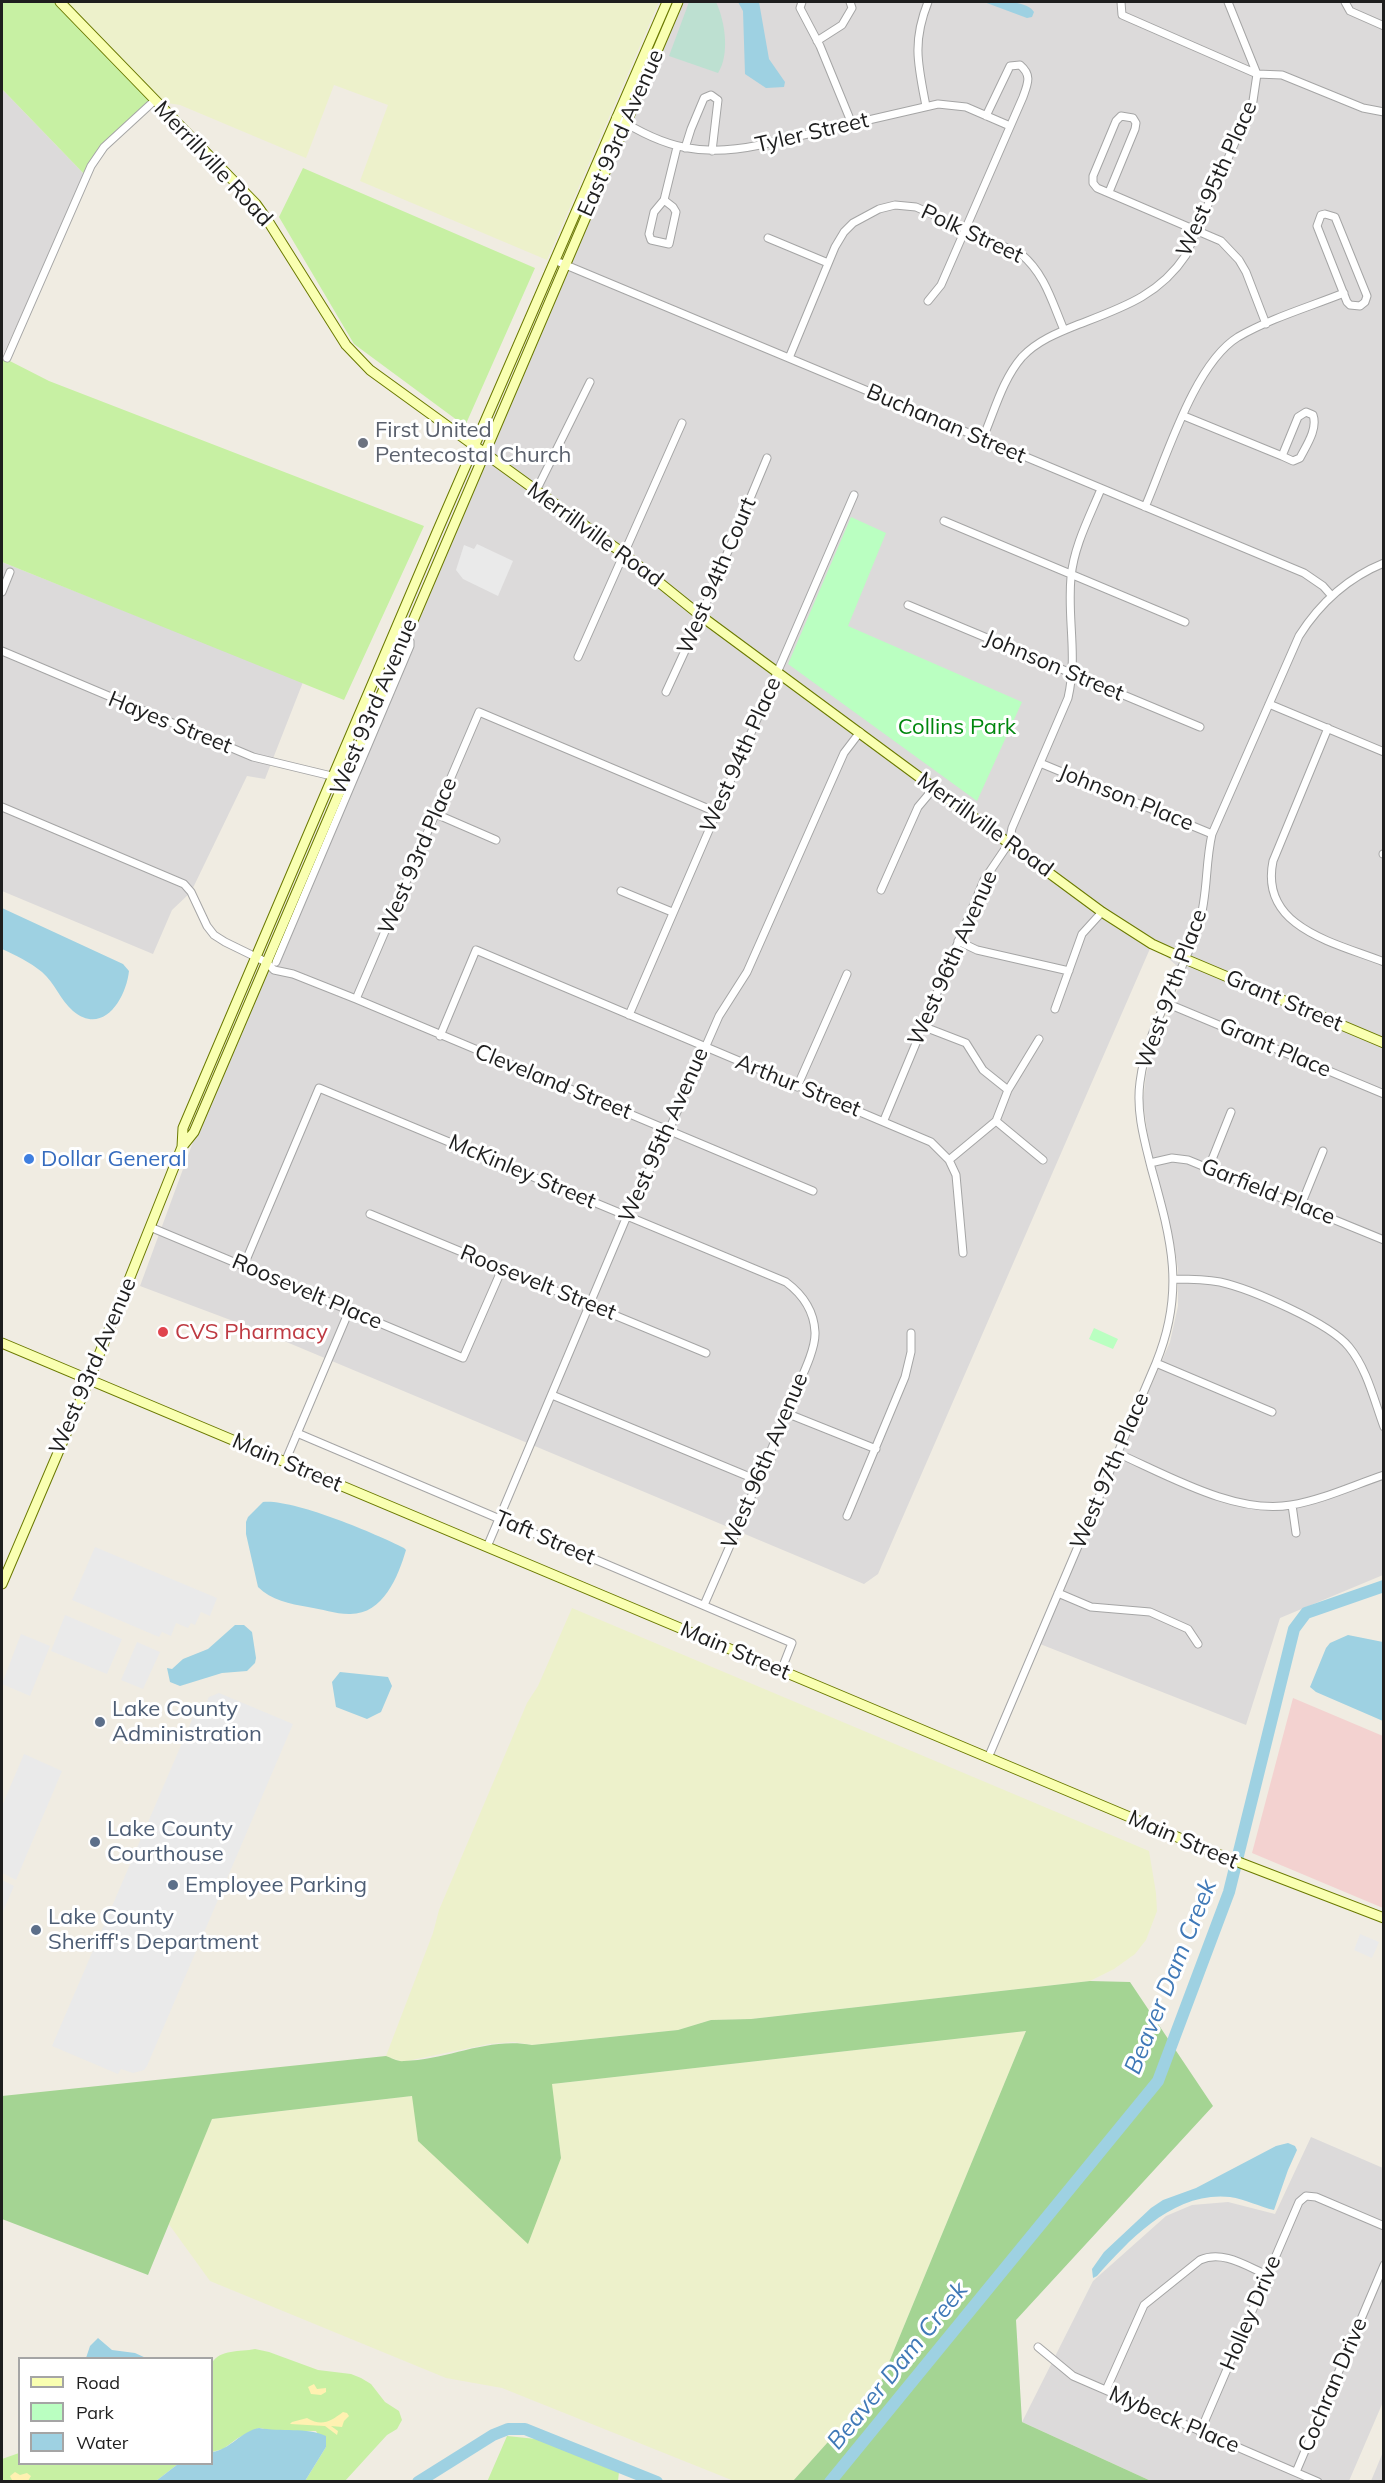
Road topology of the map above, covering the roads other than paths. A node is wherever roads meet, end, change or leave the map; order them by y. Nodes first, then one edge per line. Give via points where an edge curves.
1 (60, 2) edge
2 (667, 2) edge
3 (678, 2) edge
4 (802, 2) edge
5 (850, 2) edge
6 (928, 2) edge
7 (1121, 2) edge
8 (1228, 2) edge
9 (1345, 2) edge
10 (1383, 26) edge
11 (817, 41) junction
12 (1257, 74) junction
13 (154, 101) junction
14 (926, 106) junction
15 (1383, 112) edge
16 (987, 116) junction
17 (616, 117) junction
18 (626, 123) junction
19 (852, 124) junction
20 (1010, 126) junction
21 (677, 147) junction
22 (685, 148) junction
23 (712, 152) junction
24 (1109, 192) junction
25 (664, 200) junction
26 (965, 229) junction
27 (1198, 230) junction
28 (768, 238) dead end
29 (559, 263) junction
30 (828, 263) junction
31 (1344, 293) junction
32 (928, 301) dead end
33 (1266, 324) junction
34 (1064, 330) junction
35 (7, 358) dead end
36 (789, 358) junction
37 (590, 382) dead end
38 (1184, 416) junction
39 (682, 423) dead end
40 (982, 440) junction
41 (474, 446) junction
42 (483, 453) junction
43 (1282, 456) junction
44 (767, 458) dead end
45 (1101, 489) junction
46 (537, 491) junction
47 (854, 495) dead end
48 (1145, 507) junction
49 (944, 520) dead end
50 (624, 554) junction
51 (1383, 563) edge
52 (10, 572) dead end
53 (1071, 575) junction
54 (2, 592) edge
55 (1331, 595) junction
56 (908, 605) dead end
57 (701, 616) junction
58 (1185, 622) dead end
59 (394, 632) junction
60 (404, 637) junction
61 (2, 651) edge
62 (578, 657) dead end
63 (777, 670) junction
64 (1073, 675) junction
65 (666, 692) dead end
66 (1269, 704) junction
67 (1200, 727) dead end
68 (1328, 728) junction
69 (860, 732) junction
70 (1383, 752) edge
71 (1040, 763) junction
72 (333, 776) junction
73 (344, 778) junction
74 (934, 788) junction
75 (2, 807) edge
76 (716, 812) junction
77 (436, 814) junction
78 (1212, 834) junction
79 (496, 840) dead end
80 (1009, 843) junction
81 (881, 890) dead end
82 (621, 891) dead end
83 (672, 912) junction
84 (1102, 912) junction
85 (958, 941) junction
86 (256, 957) junction
87 (1185, 959) junction
88 (271, 962) junction
89 (1383, 962) edge
90 (1069, 971) junction
91 (847, 974) dead end
92 (356, 999) junction
93 (1166, 1003) junction
94 (1055, 1009) dead end
95 (629, 1015) junction
96 (922, 1026) junction
97 (440, 1036) junction
98 (1040, 1039) dead end
99 (1383, 1043) edge
100 (704, 1047) junction
101 (797, 1087) junction
102 (1008, 1090) junction
103 (1383, 1094) edge
104 (1231, 1112) dead end
105 (884, 1120) junction
106 (996, 1121) junction
107 (669, 1130) junction
108 (182, 1147) junction
109 (1323, 1151) dead end
110 (949, 1160) junction
111 (1043, 1160) dead end
112 (1150, 1162) junction
113 (1209, 1167) junction
114 (813, 1191) dead end
115 (1301, 1206) junction
116 (370, 1214) dead end
117 (627, 1215) junction
118 (150, 1227) junction
119 (1383, 1240) edge
120 (963, 1253) dead end
121 (244, 1265) junction
122 (502, 1269) junction
123 (1174, 1279) junction
124 (590, 1304) junction
125 (349, 1311) junction
126 (811, 1314) joint
127 (911, 1333) dead end
128 (2, 1343) edge
129 (706, 1353) dead end
130 (1156, 1363) junction
131 (88, 1380) junction
132 (552, 1395) junction
133 (1272, 1412) dead end
134 (786, 1413) junction
135 (1383, 1426) edge
136 (297, 1433) junction
137 (876, 1449) junction
138 (1117, 1454) junction
139 (285, 1462) junction
140 (1383, 1475) edge
141 (758, 1480) junction
142 (1292, 1505) junction
143 (847, 1516) dead end
144 (499, 1518) junction
145 (1296, 1533) dead end
146 (487, 1547) junction
147 (2, 1584) edge
148 (1058, 1593) junction
149 (704, 1605) junction
150 (1198, 1644) dead end
151 (781, 1671) junction
152 (988, 1758) junction
153 (1383, 1918) edge
154 (1383, 2226) edge
155 (1383, 2265) edge
156 (1267, 2275) junction
157 (1038, 2347) dead end
158 (1106, 2390) junction
159 (1200, 2432) junction
160 (1296, 2472) junction
161 (1318, 2481) edge

1 - 13 street, Merrillville Road
2 - 17 street, East 93rd Avenue
3 - 18 street, East 93rd Avenue
4 - 11 street via 800,8
5 - 11 street via 852,8 842,25
6 - 14 street via 919,24 917,61
7 - 12 street via 1122,15
8 - 12 street, West 95th Place
9 - 10 street via 1350,11
11 - 19 street
12 - 15 street via 1282,75 1363,108
12 - 27 street, West 95th Place via 1253,101
13 - 35 street via 104,147 91,166
13 - 41 street, Merrillville Road via 256,204 357,358
14 - 16 street, Tyler Street via 951,104
14 - 19 street, Tyler Street
16 - 20 street, Tyler Street
16 - 20 street via 1010,66 1020,65 1027,71 1029,82
17 - 18 street, Tyler Street
17 - 29 street, East 93rd Avenue
18 - 21 street, Tyler Street
18 - 29 street, East 93rd Avenue
19 - 23 street, Tyler Street
20 - 26 street
21 - 22 street, Tyler Street
21 - 25 street
22 - 23 street, Tyler Street
22 - 23 street via 704,98 711,95 718,100
24 - 24 street via 1135,129 1133,118 1127,116 1116,121 1093,176 1097,188
24 - 27 street
25 - 25 street via 654,212 649,234 651,240 669,244 676,212
26 - 30 street, Polk Street via 916,207 895,205 864,215 844,232
26 - 32 street via 940,285
26 - 34 street, Polk Street via 1008,247 1034,264
27 - 33 street via 1221,241 1239,260
27 - 34 street, West 95th Place via 1176,270 1148,294
28 - 30 street
29 - 36 street, Buchanan Street
29 - 41 street, West 93rd Avenue
29 - 42 street, West 93rd Avenue
30 - 36 street
31 - 31 street via 1354,307 1360,306 1367,296 1335,217 1321,215 1317,226
31 - 33 street
33 - 38 street via 1238,338 1214,358
34 - 40 street, West 95th Place via 1033,347 1014,368
36 - 40 street, Buchanan Street
37 - 46 street
38 - 43 street
38 - 48 street
39 - 50 street
40 - 45 street, Buchanan Street
41 - 42 street, Merrillville Road
41 - 59 street, West 93rd Avenue
42 - 46 street, Merrillville Road
42 - 60 street, West 93rd Avenue
43 - 43 street via 1298,417 1306,412 1313,415 1315,426 1300,458 1293,461
44 - 57 street, West 94th Court
45 - 48 street, Buchanan Street
45 - 53 street, West 96th Avenue via 1077,545
46 - 50 street, Merrillville Road
47 - 63 street, West 94th Place
48 - 55 street, Buchanan Street via 1304,573
49 - 53 street
50 - 57 street, Merrillville Road
50 - 62 street
51 - 55 street, West 97th Place
52 - 54 street
53 - 58 street
53 - 64 street, West 96th Avenue
55 - 66 street, West 97th Place via 1299,636
56 - 64 street, Johnson Street
57 - 63 street, Merrillville Road
57 - 65 street, West 94th Court
59 - 60 street
59 - 72 street, West 93rd Avenue
60 - 73 street, West 93rd Avenue
60 - 88 street via 410,646
61 - 72 street, Hayes Street via 253,757
63 - 69 street, Merrillville Road
63 - 76 street, West 94th Place
64 - 67 street, Johnson Street
64 - 71 street, West 96th Avenue via 1068,698
66 - 68 street
66 - 78 street, West 97th Place
68 - 70 street
68 - 89 street via 1273,861 1271,884 1284,914 1297,926
69 - 74 street, Merrillville Road
69 - 100 street, West 95th Avenue via 844,753 747,972
71 - 78 street, Johnson Place
71 - 80 street, West 96th Avenue
72 - 73 street, Hayes Street
72 - 86 street, West 93rd Avenue
73 - 88 street, West 93rd Avenue
74 - 80 street, Merrillville Road
74 - 81 street via 918,807
75 - 86 street, Cleveland Street via 176,880 191,892 214,935
76 - 77 street, West 93rd Place via 479,712
76 - 83 street, West 94th Place
77 - 79 street
77 - 92 street, West 93rd Place
78 - 87 street, West 97th Place via 1202,915
80 - 84 street, Merrillville Road
80 - 85 street, West 96th Avenue via 984,880
82 - 83 street
83 - 95 street, West 94th Place
84 - 87 street, Merrillville Road via 1152,944
84 - 90 street via 1083,934
85 - 90 street via 977,950
85 - 96 street, West 96th Avenue
86 - 88 street, Cleveland Street
86 - 108 street, West 93rd Avenue via 183,1128
87 - 93 street, West 97th Place
87 - 99 street, Grant Street
88 - 92 street, Cleveland Street via 273,970
88 - 108 street, West 93rd Avenue via 194,1132
90 - 94 street
91 - 101 street
92 - 97 street, Cleveland Street
93 - 103 street, Grant Place
93 - 112 street, West 97th Place via 1146,1053 1140,1082 1139,1119
95 - 97 street, Arthur Street via 476,950
95 - 100 street, Arthur Street
96 - 102 street via 966,1043 983,1070
96 - 105 street, West 96th Avenue
97 - 107 street, Cleveland Street
98 - 102 street
100 - 101 street, Arthur Street
100 - 107 street, West 95th Avenue
101 - 105 street, Arthur Street
102 - 106 street
104 - 113 street
105 - 110 street, Arthur Street via 931,1142
106 - 110 street
106 - 111 street
107 - 114 street, Cleveland Street
107 - 117 street, West 95th Avenue
108 - 118 street, West 93rd Avenue
109 - 115 street
110 - 120 street via 957,1176
112 - 113 street, Garfield Place via 1172,1158
112 - 123 street, West 97th Place
113 - 115 street, Garfield Place
115 - 119 street, Garfield Place
116 - 122 street, Roosevelt Street
117 - 121 street, McKinley Street via 319,1088
117 - 124 street, West 95th Avenue
117 - 126 street, McKinley Street via 786,1282 804,1300
118 - 121 street, Roosevelt Place
118 - 131 street, West 93rd Avenue
121 - 125 street, Roosevelt Place
122 - 124 street, Roosevelt Street
122 - 125 street, Roosevelt Place via 463,1358
123 - 130 street, West 97th Place via 1170,1320
123 - 135 street via 1203,1279 1241,1289 1312,1319 1337,1335 1359,1360
124 - 129 street, Roosevelt Street
124 - 132 street, West 95th Avenue
125 - 136 street
126 - 134 street, West 96th Avenue via 815,1333
127 - 137 street via 905,1377
128 - 131 street
130 - 133 street
130 - 138 street, West 97th Place
131 - 139 street, Main Street
131 - 147 street, West 93rd Avenue
132 - 141 street
132 - 144 street, West 95th Avenue
134 - 137 street
134 - 141 street, West 96th Avenue
136 - 139 street
136 - 144 street, Taft Street
137 - 143 street
138 - 142 street via 1238,1503
138 - 148 street, West 97th Place
139 - 146 street, Main Street
140 - 142 street
141 - 149 street, West 96th Avenue
142 - 145 street
144 - 146 street, West 95th Avenue
144 - 149 street, Taft Street
146 - 151 street, Main Street
148 - 150 street via 1091,1607 1150,1612 1188,1629
148 - 152 street, West 97th Place
149 - 151 street, Taft Street via 792,1643
151 - 152 street, Main Street
152 - 153 street, Main Street via 1253,1869
154 - 156 street, Holley Drive via 1306,2196 1299,2202
155 - 160 street, Cochran Drive
156 - 158 street via 1225,2257 1200,2260 1144,2305
156 - 159 street, Holley Drive
157 - 158 street, Mybeck Place via 1073,2376
158 - 159 street, Mybeck Place
159 - 160 street, Mybeck Place
160 - 161 street, Mybeck Place

